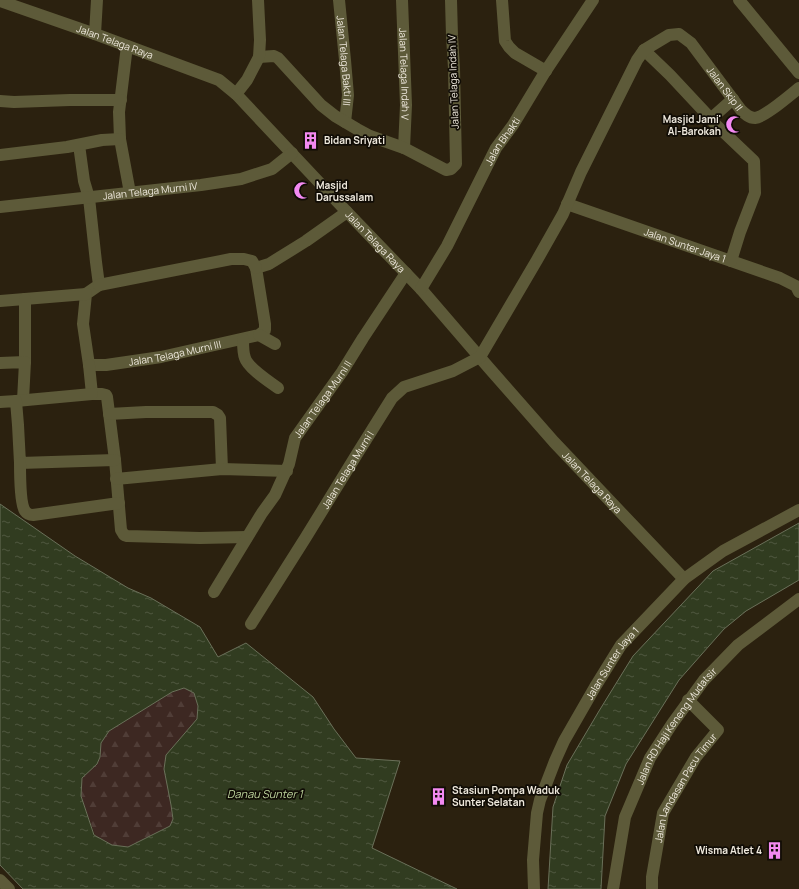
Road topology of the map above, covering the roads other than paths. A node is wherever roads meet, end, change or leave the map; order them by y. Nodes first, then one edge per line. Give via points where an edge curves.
1 (97, 0) edge
2 (258, 0) edge
3 (339, 0) edge
4 (402, 0) edge
5 (451, 0) edge
6 (502, 0) edge
7 (594, 0) edge
8 (739, 0) edge
9 (0, 1) edge
10 (95, 34) junction
11 (127, 46) junction
12 (644, 50) junction
13 (259, 57) junction
14 (546, 71) junction
15 (799, 73) edge
16 (799, 88) edge
17 (236, 94) junction
18 (733, 99) junction
19 (121, 100) junction
20 (0, 101) edge
21 (713, 121) junction
22 (345, 122) junction
23 (120, 139) junction
24 (79, 145) junction
25 (404, 148) junction
26 (292, 153) junction
27 (0, 154) edge
28 (130, 193) junction
29 (90, 198) junction
30 (567, 204) junction
31 (0, 207) edge
32 (347, 212) junction
33 (731, 261) junction
34 (256, 268) junction
35 (406, 273) junction
36 (100, 285) junction
37 (421, 289) junction
38 (799, 292) edge
39 (86, 294) junction
40 (25, 299) junction
41 (0, 301) edge
42 (259, 335) junction
43 (243, 339) junction
44 (275, 344) dead end
45 (480, 357) junction
46 (25, 362) junction
47 (0, 363) edge
48 (89, 365) junction
49 (278, 388) dead end
50 (92, 394) junction
51 (20, 401) junction
52 (0, 402) edge
53 (109, 414) junction
54 (115, 460) junction
55 (20, 463) junction
56 (222, 469) junction
57 (287, 471) junction
58 (116, 479) junction
59 (119, 503) junction
60 (799, 510) edge
61 (247, 537) junction
62 (684, 579) junction
63 (214, 592) dead end
64 (799, 599) edge
65 (251, 624) dead end
66 (688, 700) junction
67 (0, 880) edge
68 (9, 889) edge
69 (534, 889) edge
70 (613, 889) edge
71 (652, 889) edge

1 - 10 street
2 - 13 street
3 - 22 street, Jalan Telaga Bakti III via 348,95
4 - 25 street, Jalan Telaga Indah V via 406,105
5 - 25 street, Jalan Telaga Indah IV via 456,164 446,170
6 - 14 street via 505,41 515,53
7 - 14 street, Jalan Bhakti
8 - 15 street
9 - 10 street, Jalan Telaga Raya
10 - 11 street, Jalan Telaga Raya
11 - 17 street, Jalan Telaga Raya via 219,80
11 - 19 street
12 - 18 street, Jalan Skip II via 669,35 678,34 691,43
12 - 21 street
12 - 30 street via 636,60
13 - 17 street
13 - 22 street via 278,58 321,105
14 - 37 street, Jalan Bhakti via 496,148 447,246
16 - 18 street, Jalan Skip II via 764,115 756,118 749,116
17 - 26 street, Jalan Telaga Raya
18 - 21 street via 713,117
19 - 20 street
19 - 23 street
21 - 33 street via 754,161 755,193
22 - 25 street via 370,136
23 - 24 street
23 - 28 street
24 - 27 street
24 - 29 street via 84,181
26 - 28 street, Jalan Telaga Murni IV via 272,169 240,179 201,186
26 - 32 street, Jalan Telaga Raya
28 - 29 street, Jalan Telaga Murni IV
29 - 31 street, Jalan Telaga Murni IV
29 - 36 street
30 - 33 street, Jalan Sunter Jaya 1
30 - 45 street
32 - 34 street via 269,264
32 - 35 street, Jalan Telaga Raya
33 - 38 street, Jalan Sunter Jaya 1 via 785,280 796,286
34 - 36 street via 252,262 244,259 231,259
34 - 42 street via 265,324
35 - 37 street, Jalan Telaga Raya
35 - 57 street, Jalan Telaga Murni II via 342,372 295,438
36 - 39 street
37 - 45 street, Jalan Telaga Raya
39 - 40 street
39 - 48 street via 83,324
40 - 41 street
40 - 46 street
42 - 43 street, Jalan Telaga Murni III
42 - 44 street
43 - 48 street, Jalan Telaga Murni III via 161,357
43 - 49 street via 245,359 262,377
45 - 62 street, Jalan Telaga Raya via 554,442
45 - 65 street, Jalan Telaga Murni I via 452,371 404,387 392,398
46 - 47 street
46 - 51 street
48 - 50 street
50 - 51 street
50 - 53 street via 106,395
51 - 52 street
51 - 55 street
53 - 54 street
53 - 56 street via 218,414
54 - 55 street
54 - 58 street
55 - 59 street via 22,504 28,514
56 - 57 street
56 - 58 street
57 - 61 street, Jalan Telaga Murni II via 275,495
58 - 59 street
59 - 61 street via 121,530 127,536
60 - 62 street, Jalan Sunter Jaya 1 via 723,552
61 - 63 street, Jalan Telaga Murni II
62 - 69 street, Jalan Sunter Jaya 1 via 622,645 564,742 537,813 533,860
64 - 66 street, Jalan RD Haji Keneng Mudatsir via 738,645
66 - 70 street, Jalan RD Haji Keneng Mudatsir via 650,758 624,817
66 - 71 street, Jalan Landasan Pacu Timur via 718,730 696,758 663,814
67 - 68 street

